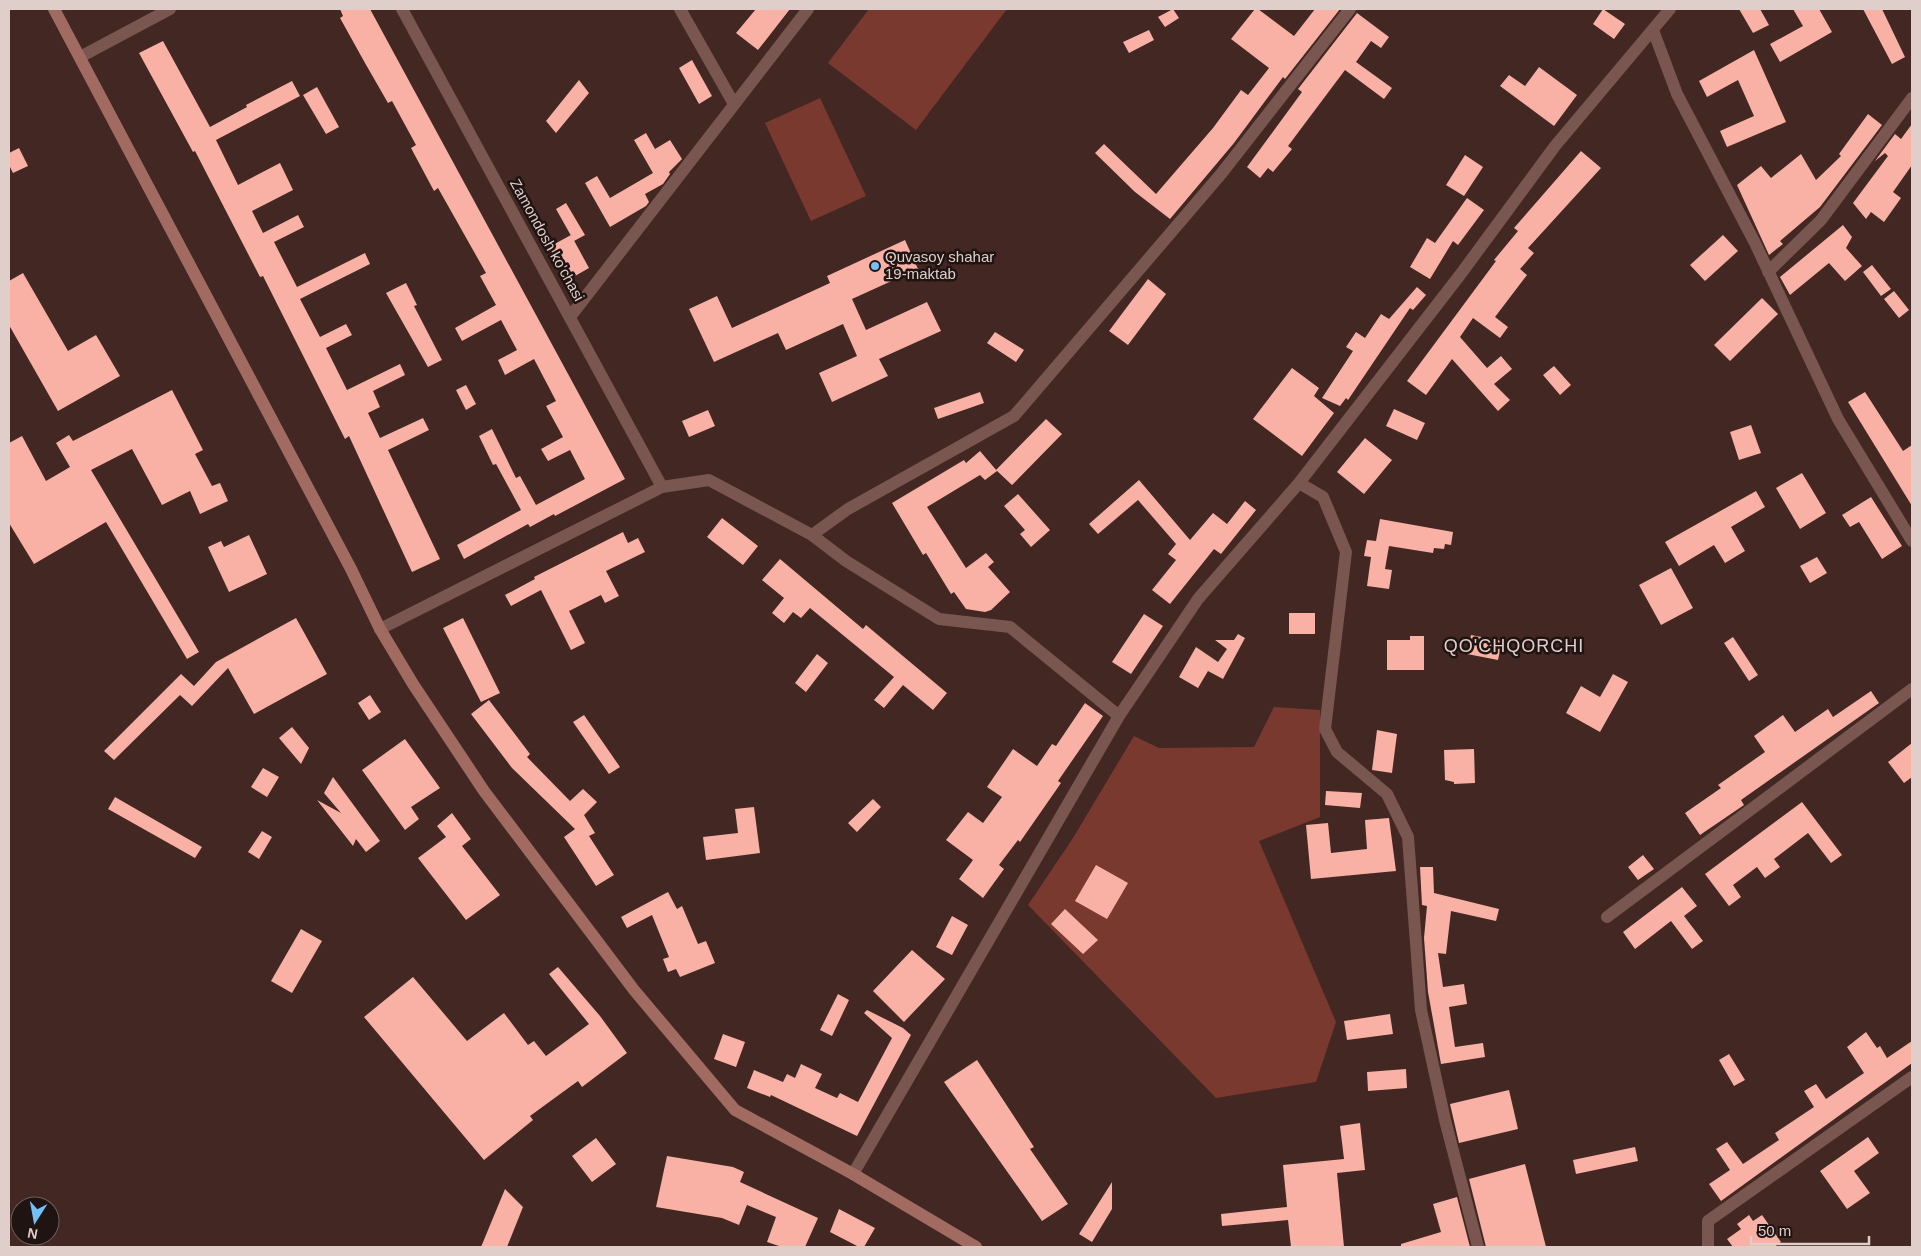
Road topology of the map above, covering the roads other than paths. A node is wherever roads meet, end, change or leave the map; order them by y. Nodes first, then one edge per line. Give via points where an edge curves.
1 (54, 9) edge
2 (170, 9) edge
3 (402, 9) edge
4 (680, 9) edge
5 (808, 9) edge
6 (1350, 9) edge
7 (1670, 9) edge
8 (1653, 30) junction
9 (80, 57) junction
10 (1912, 98) edge
11 (734, 104) junction
12 (1768, 272) junction
13 (570, 317) junction
14 (1299, 483) junction
15 (662, 487) junction
16 (812, 535) junction
17 (1912, 541) edge
18 (380, 629) junction
19 (1912, 689) edge
20 (1119, 716) junction
21 (1606, 916) dead end
22 (1912, 1077) edge
23 (853, 1174) junction
24 (976, 1247) edge
25 (1478, 1247) edge
26 (1708, 1247) edge

1 - 9 main road
2 - 9 street
3 - 13 street, Zamondosh ko'chasi
4 - 11 street
5 - 11 street
6 - 16 street via 1221,174 1014,416 848,509
7 - 8 street
8 - 12 street via 1677,94
8 - 14 street via 1556,146
9 - 18 main road
10 - 12 street via 1821,220
11 - 13 street
12 - 17 street via 1838,419
13 - 15 street, Zamondosh ko'chasi
14 - 20 street via 1198,599
14 - 25 street via 1323,497 1346,552 1325,729 1337,752 1387,794 1408,837 1421,1010
15 - 16 street via 709,480
15 - 18 street
16 - 20 street via 939,618 1010,627
18 - 23 main road via 484,791 634,990 735,1110
19 - 21 street
20 - 23 street
22 - 26 street via 1708,1221
23 - 24 main road

